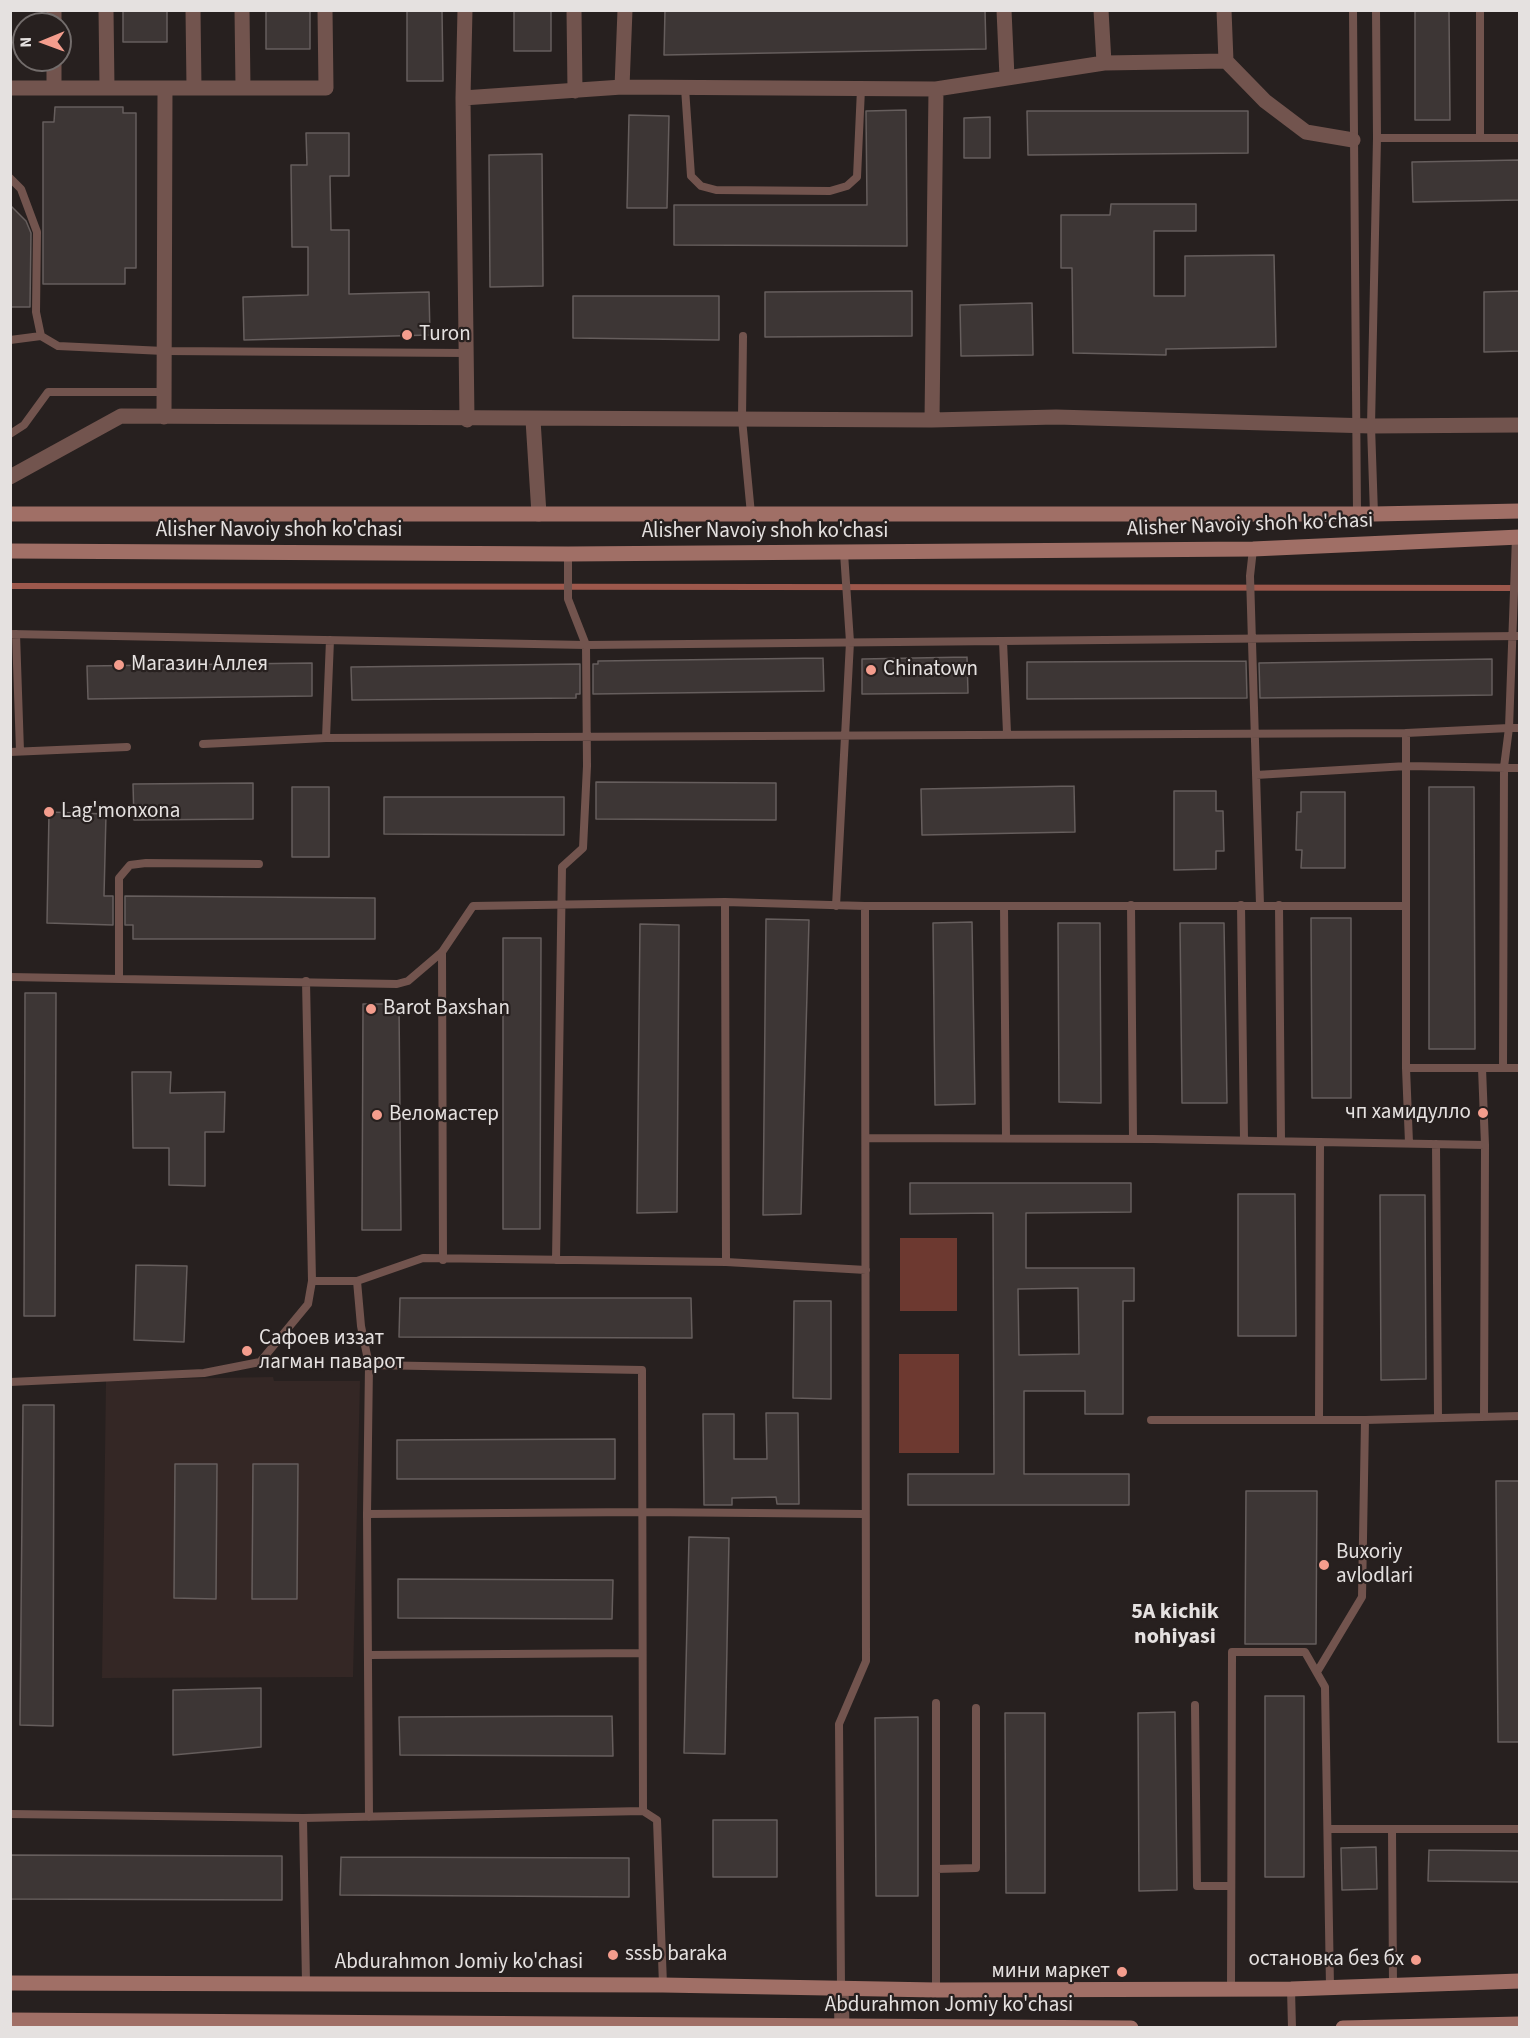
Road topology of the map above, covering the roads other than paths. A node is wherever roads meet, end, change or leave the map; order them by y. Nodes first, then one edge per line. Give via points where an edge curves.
1 (106, 10) edge
2 (193, 10) edge
3 (242, 10) edge
4 (325, 10) edge
5 (465, 10) edge
6 (574, 10) edge
7 (625, 10) edge
8 (1004, 10) edge
9 (1101, 10) edge
10 (1224, 10) edge
11 (1353, 10) edge
12 (1376, 10) edge
13 (1480, 10) edge
14 (1226, 61) junction
15 (1104, 63) junction
16 (54, 72) edge
17 (1007, 77) junction
18 (622, 87) junction
19 (10, 88) edge
20 (54, 88) junction
21 (107, 88) junction
22 (165, 88) junction
23 (194, 88) junction
24 (243, 88) junction
25 (685, 88) junction
26 (861, 89) junction
27 (936, 89) junction
28 (575, 90) junction
29 (463, 98) junction
30 (1377, 138) junction
31 (1480, 138) junction
32 (1520, 138) edge
33 (1353, 140) junction
34 (10, 178) edge
35 (41, 336) junction
36 (743, 336) dead end
37 (10, 340) edge
38 (164, 351) junction
39 (466, 353) junction
40 (164, 392) junction
41 (164, 417) junction
42 (741, 419) junction
43 (467, 420) junction
44 (533, 420) junction
45 (932, 420) junction
46 (1354, 425) junction
47 (1520, 425) edge
48 (1371, 426) junction
49 (10, 434) edge
50 (10, 477) edge
51 (1520, 512) edge
52 (1357, 513) junction
53 (10, 514) edge
54 (539, 514) junction
55 (751, 514) junction
56 (1374, 514) junction
57 (1518, 537) edge
58 (1253, 549) junction
59 (10, 551) edge
60 (844, 553) junction
61 (568, 554) junction
62 (13, 634) edge
63 (1516, 636) edge
64 (1252, 639) junction
65 (330, 640) junction
66 (1002, 641) junction
67 (850, 642) junction
68 (586, 645) junction
69 (1509, 728) junction
70 (1520, 728) edge
71 (1007, 733) junction
72 (1406, 733) junction
73 (587, 735) junction
74 (1256, 735) junction
75 (846, 737) junction
76 (326, 738) junction
77 (203, 744) dead end
78 (127, 747) dead end
79 (15, 751) edge
80 (1407, 766) junction
81 (1504, 767) junction
82 (1520, 768) edge
83 (1256, 775) junction
84 (259, 864) dead end
85 (726, 902) junction
86 (561, 904) junction
87 (1131, 904) junction
88 (1241, 905) junction
89 (1260, 905) junction
90 (1279, 905) junction
91 (836, 906) junction
92 (865, 906) junction
93 (1004, 906) junction
94 (1406, 906) junction
95 (442, 952) junction
96 (10, 977) edge
97 (119, 977) junction
98 (306, 981) junction
99 (1406, 1068) junction
100 (1482, 1068) junction
101 (1503, 1068) junction
102 (1520, 1068) edge
103 (866, 1138) junction
104 (1006, 1138) junction
105 (1133, 1139) junction
106 (1244, 1140) junction
107 (1281, 1141) junction
108 (1320, 1142) junction
109 (1409, 1143) junction
110 (1436, 1144) junction
111 (1485, 1145) junction
112 (443, 1260) junction
113 (556, 1260) junction
114 (726, 1262) junction
115 (866, 1270) junction
116 (312, 1281) junction
117 (357, 1281) junction
118 (369, 1365) junction
119 (10, 1382) edge
120 (1520, 1416) edge
121 (1438, 1417) junction
122 (1484, 1417) junction
123 (1151, 1420) dead end
124 (1320, 1420) junction
125 (1365, 1420) junction
126 (642, 1512) junction
127 (367, 1514) junction
128 (864, 1514) junction
129 (642, 1653) junction
130 (369, 1655) junction
131 (1317, 1672) junction
132 (936, 1703) dead end
133 (1195, 1705) dead end
134 (976, 1708) dead end
135 (643, 1810) junction
136 (10, 1814) edge
137 (369, 1817) junction
138 (303, 1818) junction
139 (1328, 1829) junction
140 (1392, 1829) junction
141 (1520, 1829) edge
142 (936, 1869) junction
143 (1230, 1886) junction
144 (1520, 1981) edge
145 (10, 1983) edge
146 (306, 1983) junction
147 (663, 1985) junction
148 (1393, 1986) junction
149 (841, 1988) junction
150 (1230, 1988) junction
151 (1330, 1988) junction
152 (1291, 1989) junction
153 (936, 1990) junction
154 (10, 2020) edge
155 (1520, 2024) edge
156 (842, 2027) edge
157 (1131, 2028) edge
158 (1292, 2028) edge
159 (1343, 2028) edge

1 - 21 street
2 - 23 street
3 - 24 street
4 - 24 street via 326,88
5 - 29 street
6 - 28 street
7 - 18 street
8 - 17 street
9 - 15 street
10 - 14 street
11 - 33 lane
12 - 30 lane
13 - 31 lane
14 - 15 street
14 - 33 street via 1265,101 1306,132
15 - 17 street
16 - 20 street
17 - 27 street
18 - 25 street
18 - 28 street
19 - 20 street
20 - 21 street
21 - 22 street
22 - 23 street
22 - 38 street
23 - 24 street
25 - 26 street
25 - 26 lane via 691,177 701,186 716,190 830,191 847,186 857,177
26 - 27 street
27 - 45 street
28 - 29 street
29 - 39 street
30 - 31 lane
30 - 48 lane
31 - 32 lane
33 - 46 lane
34 - 35 lane via 21,189 37,232 36,312
35 - 37 lane
35 - 38 lane via 58,346
36 - 42 lane
38 - 39 lane
38 - 40 street
39 - 43 street
40 - 41 street
40 - 49 lane via 48,392 24,425
41 - 43 street
41 - 50 street via 121,417
42 - 44 street
42 - 45 street
42 - 55 lane
43 - 44 street
44 - 54 street
45 - 46 street via 1056,417
46 - 48 street
46 - 52 lane
47 - 48 street
48 - 56 lane
51 - 56 main road, Alisher Navoiy shoh ko'chasi
52 - 55 main road, Alisher Navoiy shoh ko'chasi
52 - 56 main road, Alisher Navoiy shoh ko'chasi
53 - 54 main road, Alisher Navoiy shoh ko'chasi
54 - 55 main road, Alisher Navoiy shoh ko'chasi
57 - 58 main road, Alisher Navoiy shoh ko'chasi
57 - 63 lane via 1513,574
58 - 60 main road, Alisher Navoiy shoh ko'chasi
58 - 64 lane
59 - 61 main road, Alisher Navoiy shoh ko'chasi
60 - 61 main road, Alisher Navoiy shoh ko'chasi
60 - 67 lane
61 - 68 lane via 568,599
62 - 65 lane
62 - 79 lane
63 - 64 lane
63 - 69 lane
64 - 66 lane
64 - 74 lane
65 - 68 lane
65 - 76 lane
66 - 67 lane
66 - 71 lane
67 - 68 lane
67 - 75 lane
68 - 73 lane
69 - 70 lane
69 - 72 lane
69 - 81 lane
71 - 74 lane
71 - 75 lane
72 - 74 lane
72 - 80 lane
73 - 75 lane
73 - 76 lane
73 - 86 lane via 583,848 562,867
74 - 83 lane
75 - 91 lane
76 - 77 lane
78 - 79 lane
80 - 81 lane
80 - 83 lane
80 - 94 lane
81 - 82 lane
81 - 101 lane
83 - 89 lane
84 - 97 lane via 130,865 119,878
85 - 86 lane
85 - 91 lane
85 - 114 lane
86 - 95 lane via 473,906
86 - 113 lane
87 - 88 lane
87 - 93 lane
87 - 105 lane
88 - 89 lane
88 - 106 lane
89 - 90 lane
90 - 94 lane
90 - 107 lane
91 - 92 lane
92 - 93 lane
92 - 103 lane
93 - 104 lane
94 - 99 lane
95 - 98 lane via 408,981 397,984
95 - 112 lane
96 - 97 lane
97 - 98 lane
98 - 116 lane
99 - 100 lane
99 - 109 lane
100 - 101 lane
100 - 111 lane
101 - 102 lane
103 - 104 lane
103 - 115 lane
104 - 105 lane
105 - 106 lane
106 - 107 lane
107 - 108 lane
108 - 109 lane
108 - 124 lane
109 - 110 lane
110 - 111 lane
110 - 121 lane
111 - 122 lane
112 - 113 lane
112 - 117 lane via 423,1258
113 - 114 lane
114 - 115 lane
115 - 128 lane
116 - 117 lane
116 - 119 lane via 308,1304 260,1362 204,1372
117 - 118 lane
118 - 126 lane via 642,1370
118 - 127 lane
120 - 122 lane
121 - 122 lane
121 - 125 lane
123 - 124 lane
124 - 125 lane
125 - 131 lane via 1362,1597
126 - 127 lane
126 - 128 lane
126 - 129 lane
127 - 130 lane
128 - 149 lane via 866,1661 839,1724
129 - 130 lane
129 - 135 lane
130 - 137 lane
131 - 139 lane via 1325,1687
131 - 143 lane via 1305,1652 1232,1652
132 - 142 lane
133 - 143 lane via 1197,1886
134 - 142 lane via 976,1868
135 - 137 lane
135 - 147 lane via 657,1820
136 - 138 lane
137 - 138 lane
138 - 146 lane
139 - 140 lane
139 - 151 lane
140 - 141 lane
140 - 148 lane
142 - 153 lane
143 - 150 lane
144 - 148 main road, Abdurahmon Jomiy ko'chasi
145 - 146 main road, Abdurahmon Jomiy ko'chasi
146 - 147 main road, Abdurahmon Jomiy ko'chasi
147 - 149 main road, Abdurahmon Jomiy ko'chasi
148 - 151 main road, Abdurahmon Jomiy ko'chasi
149 - 153 main road, Abdurahmon Jomiy ko'chasi
149 - 156 street
150 - 152 main road, Abdurahmon Jomiy ko'chasi
150 - 153 main road, Abdurahmon Jomiy ko'chasi
151 - 152 main road, Abdurahmon Jomiy ko'chasi
152 - 158 lane
154 - 156 main road, Abdurahmon Jomiy ko'chasi
155 - 159 main road
156 - 157 main road, Abdurahmon Jomiy ko'chasi

